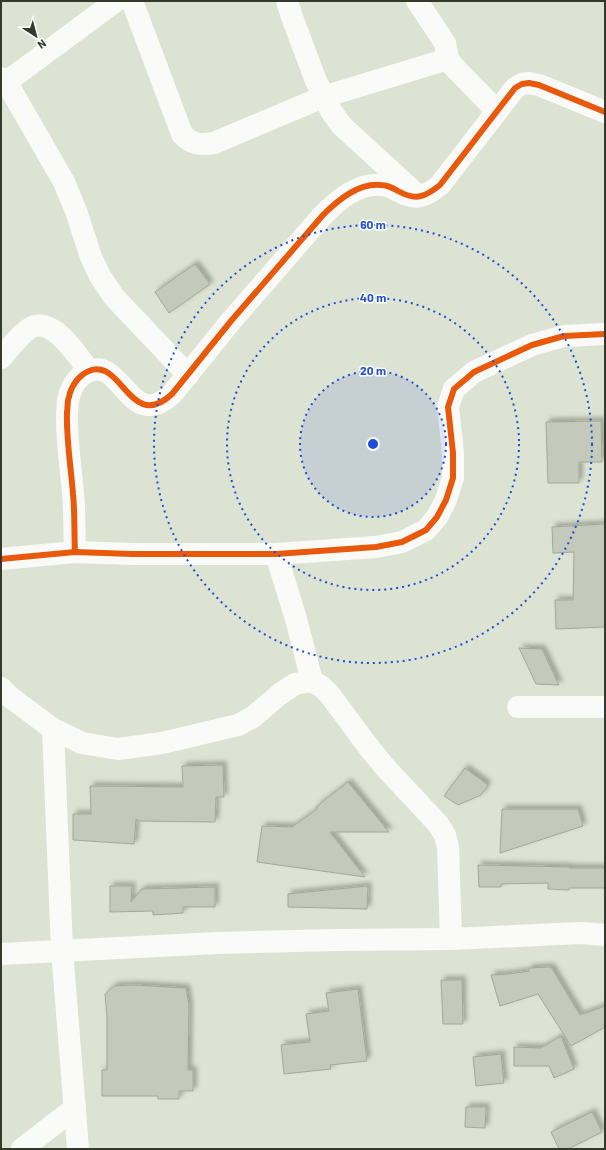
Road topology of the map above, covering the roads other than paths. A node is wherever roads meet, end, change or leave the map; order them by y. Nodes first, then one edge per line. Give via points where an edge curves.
1 (116, 1) edge
2 (132, 1) edge
3 (287, 1) edge
4 (417, 1) edge
5 (448, 59) junction
6 (3, 82) edge
7 (323, 97) junction
8 (496, 110) junction
9 (605, 112) edge
10 (420, 197) junction
11 (605, 334) edge
12 (1, 358) edge
13 (89, 371) junction
14 (188, 375) junction
15 (75, 552) junction
16 (276, 554) junction
17 (1, 558) edge
18 (312, 681) junction
19 (1, 688) edge
20 (518, 707) dead end
21 (605, 707) edge
22 (53, 729) junction
23 (605, 920) edge
24 (580, 933) junction
25 (605, 935) edge
26 (451, 939) junction
27 (62, 950) junction
28 (1, 954) edge
29 (75, 1108) junction
30 (22, 1149) edge
31 (78, 1149) edge

1 - 6 street
2 - 7 street via 176,121 188,141 202,145 214,142
3 - 7 street
4 - 5 street via 442,39
5 - 7 street
5 - 8 street
6 - 14 street via 64,182 100,276 114,297
7 - 10 street via 342,126
8 - 9 street via 515,88 529,83
8 - 10 street via 440,184 430,193
10 - 14 street via 405,195 389,186 380,185 356,190 342,197 322,215
11 - 16 street via 564,336 532,344 474,372 454,389 448,407 453,478 437,518 426,530 402,542 376,547
12 - 13 street via 26,331 34,326 45,326 57,333 74,350
13 - 14 street via 108,372 132,397 141,404 151,406 164,402
13 - 15 street via 71,388 68,398 67,426 74,495
15 - 16 street
15 - 17 street
16 - 18 street
18 - 22 street via 295,684 238,725 162,743 118,749 82,743
18 - 26 street via 322,686 330,695 367,746 427,811 445,835 448,847
19 - 22 street
20 - 21 street
22 - 27 street
23 - 24 street
24 - 25 street
24 - 26 street
26 - 27 street via 217,943
27 - 28 street
27 - 29 street
29 - 30 street
29 - 31 street

